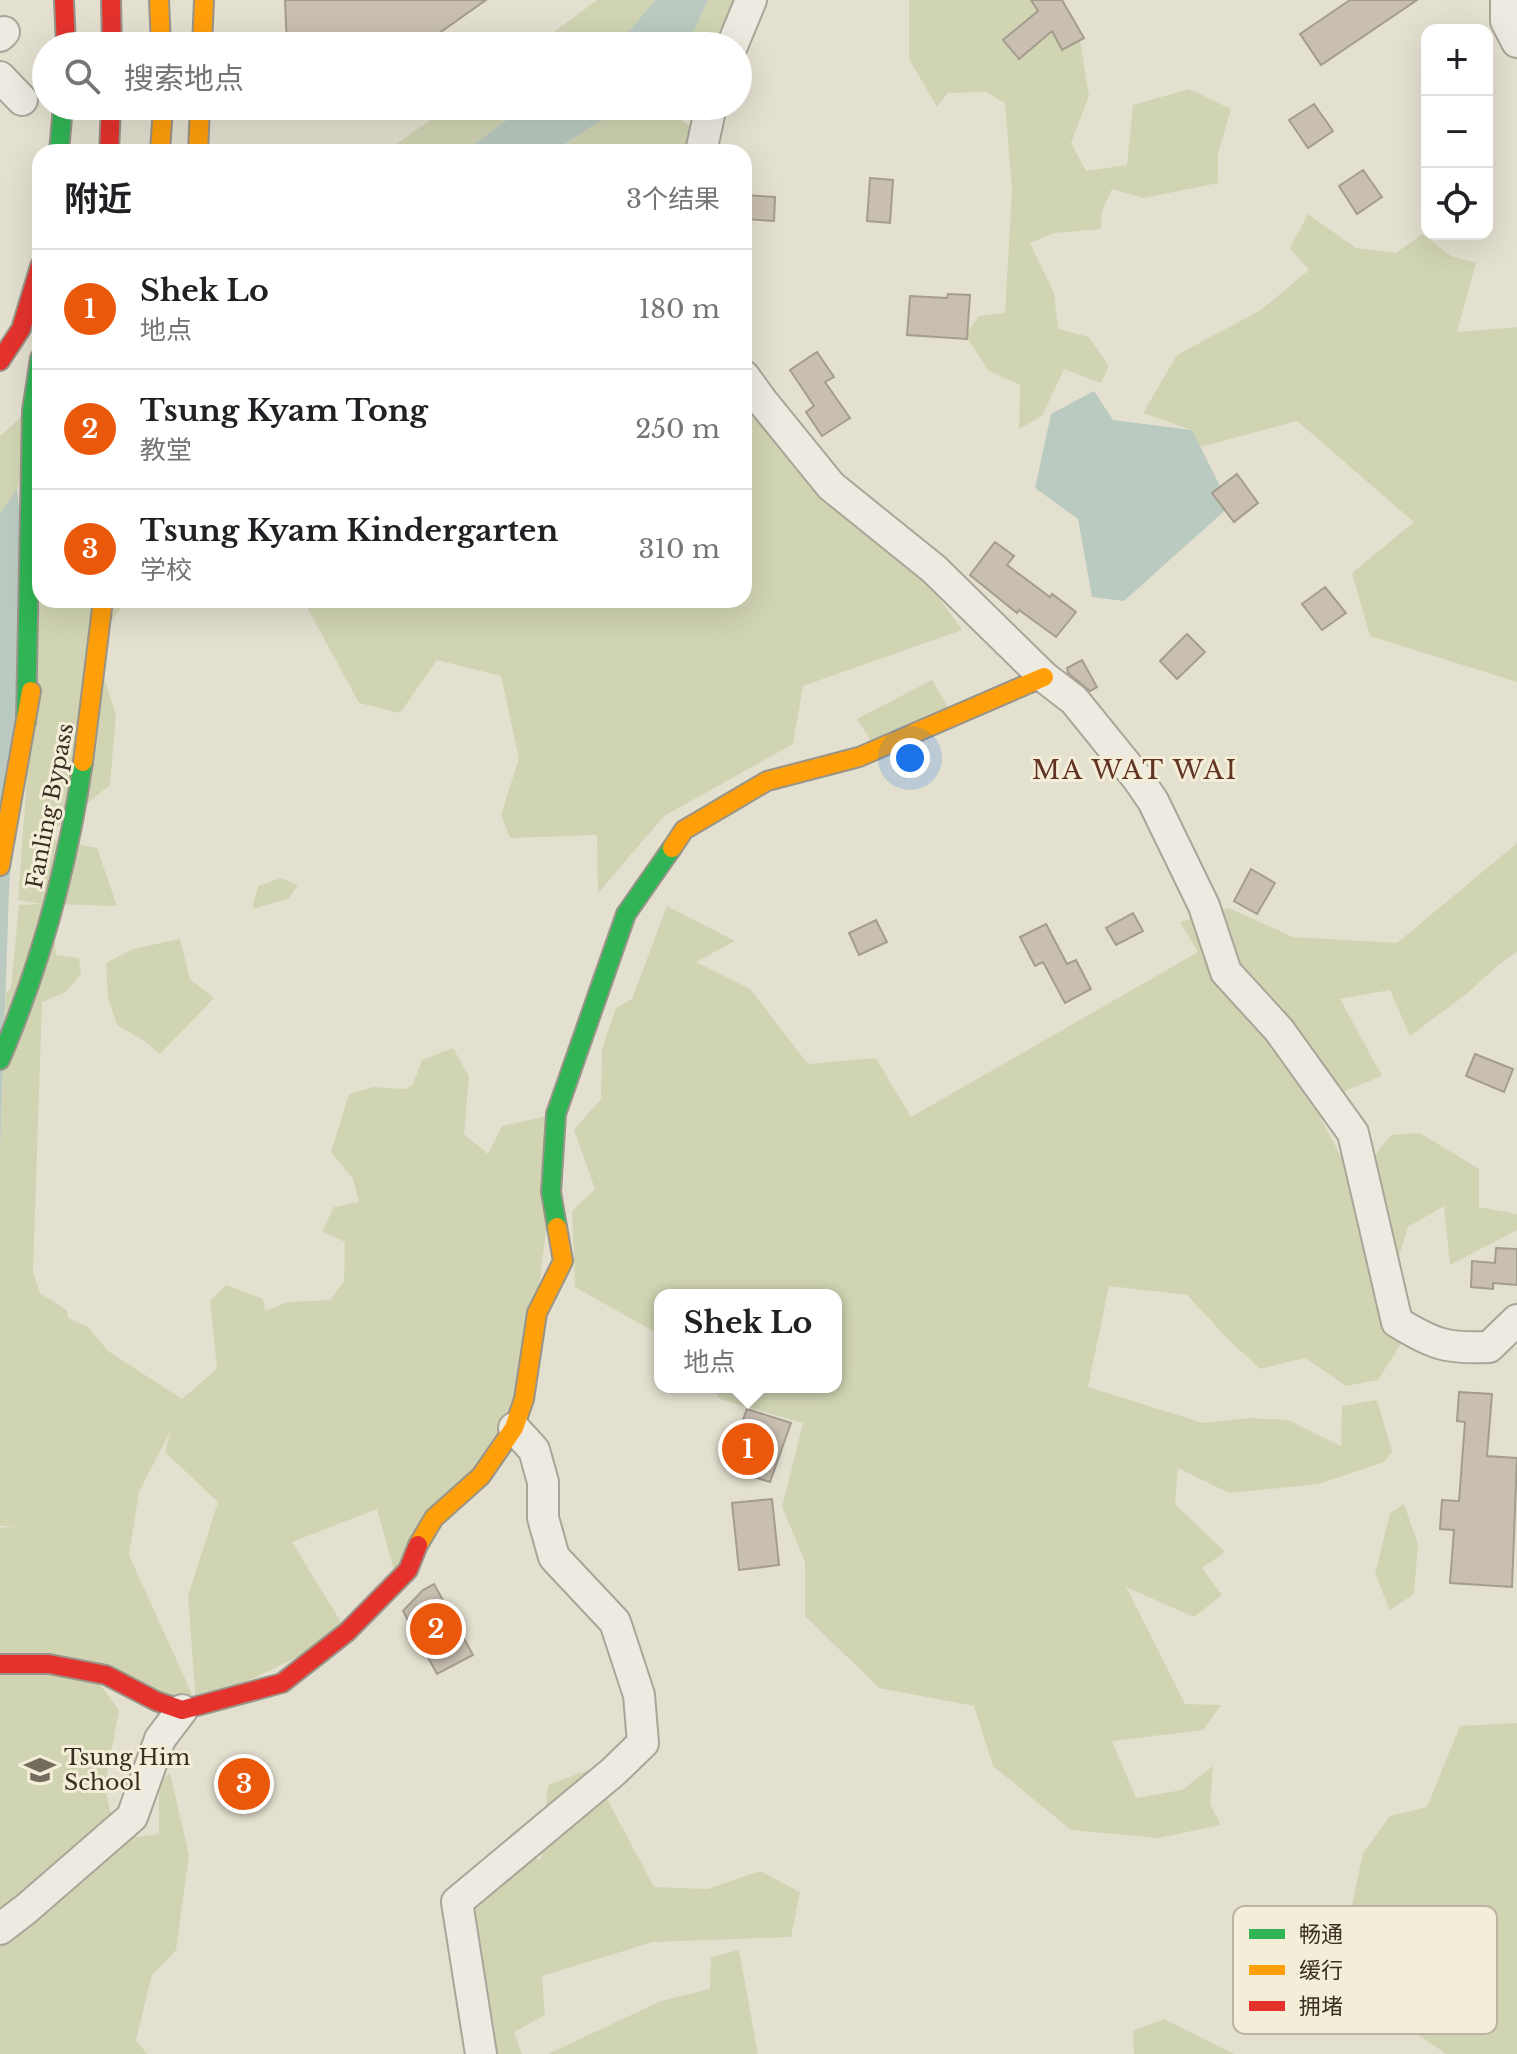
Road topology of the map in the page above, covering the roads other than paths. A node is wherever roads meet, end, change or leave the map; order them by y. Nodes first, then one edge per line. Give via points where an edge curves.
1 (64, 0) edge
2 (111, 0) edge
3 (159, 0) edge
4 (204, 0) edge
5 (751, 0) edge
6 (1506, 0) edge
7 (65, 32) edge
8 (112, 32) edge
9 (160, 32) edge
10 (203, 32) edge
11 (738, 32) edge
12 (1517, 42) edge
13 (0, 77) edge
14 (22, 100) dead end
15 (62, 120) edge
16 (110, 120) edge
17 (162, 120) edge
18 (199, 120) edge
19 (708, 120) edge
20 (60, 144) edge
21 (109, 144) edge
22 (161, 144) edge
23 (198, 144) edge
24 (703, 144) edge
25 (32, 294) edge
26 (0, 361) edge
27 (752, 386) edge
28 (32, 411) edge
29 (44, 608) edge
30 (102, 608) edge
31 (119, 608) edge
32 (1044, 677) junction
33 (26, 721) junction
34 (90, 727) junction
35 (0, 866) edge
36 (0, 1060) edge
37 (1517, 1320) edge
38 (514, 1428) junction
39 (0, 1664) edge
40 (182, 1710) junction
41 (0, 1929) edge
42 (481, 2054) edge

1 - 7 main road
2 - 8 main road
3 - 9 main road
4 - 10 main road
5 - 11 street
6 - 12 street via 1506,21
13 - 14 street
15 - 20 main road
16 - 21 main road
17 - 22 main road
18 - 23 main road
19 - 24 street
25 - 26 main road via 22,328
27 - 32 street via 831,486 934,569
28 - 33 main road
29 - 33 main road, Fanling Bypass
30 - 34 main road, Fanling Bypass
31 - 34 main road
32 - 37 street via 1074,700 1153,801 1204,906 1226,972 1279,1030 1353,1133 1397,1322 1433,1344 1464,1348 1489,1347
32 - 38 main road via 859,757 767,781 684,830 626,914 556,1114 551,1192 563,1261 537,1313 524,1399
33 - 35 main road, Fanling Bypass
34 - 36 main road, Fanling Bypass via 63,879
38 - 40 main road via 481,1476 434,1518 408,1570 347,1632 282,1683
38 - 42 street via 534,1450 554,1557 615,1622 639,1695 643,1743 457,1902
39 - 40 main road via 49,1664 106,1675
40 - 41 street via 160,1739 132,1817

